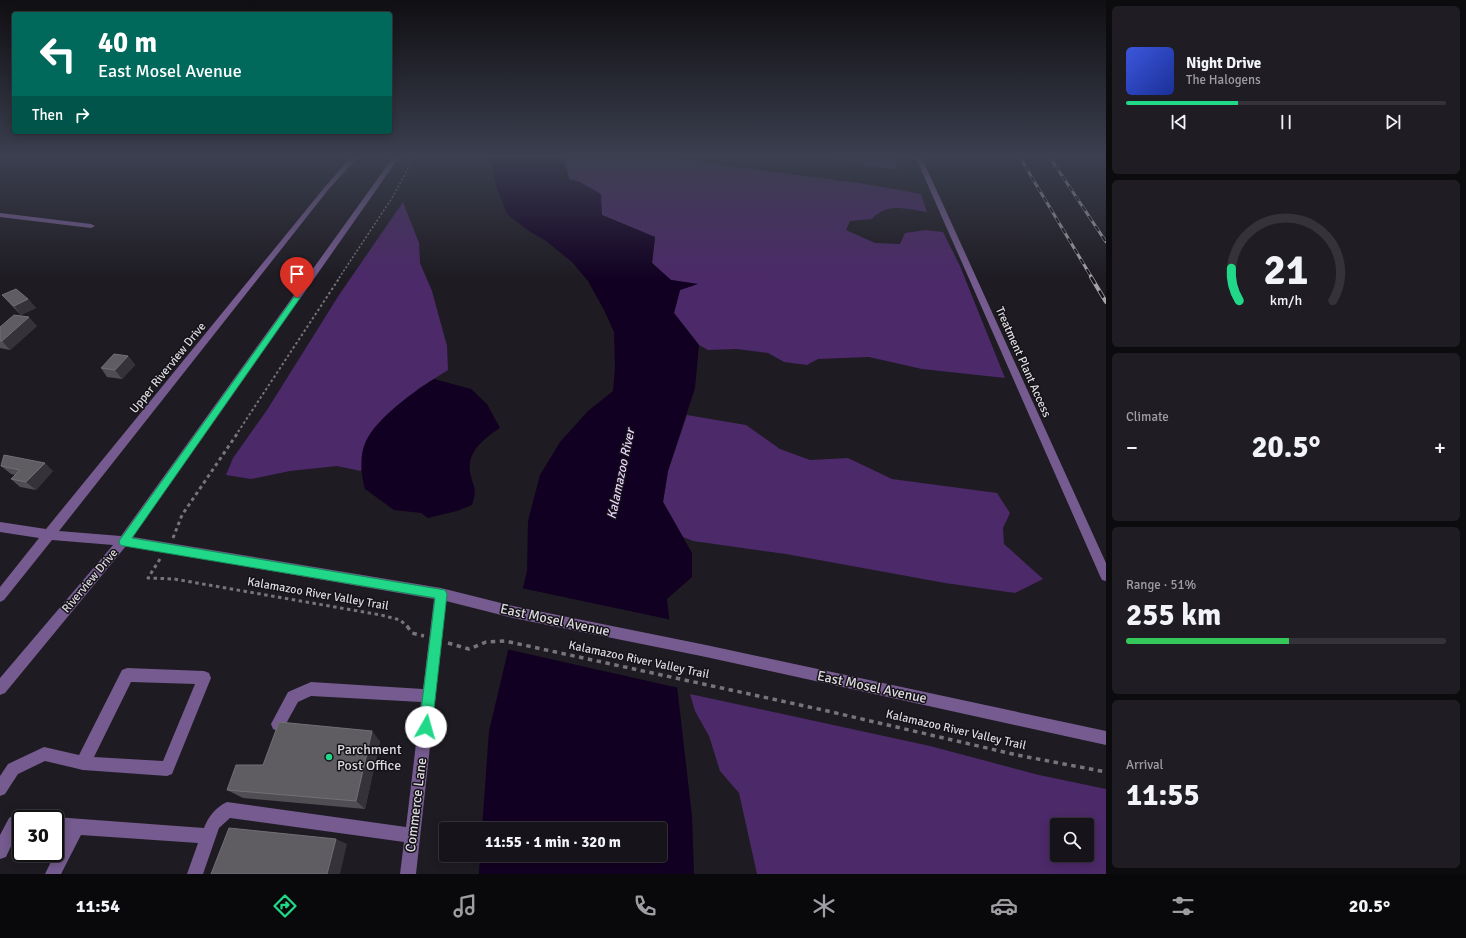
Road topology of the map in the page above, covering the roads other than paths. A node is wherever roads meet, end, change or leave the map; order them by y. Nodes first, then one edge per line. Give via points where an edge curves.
1 (320, 197) edge
2 (368, 197) edge
3 (936, 197) edge
4 (0, 215) edge
5 (91, 226) dead end
6 (0, 527) edge
7 (50, 535) junction
8 (124, 541) junction
9 (1106, 576) edge
10 (442, 594) junction
11 (0, 596) edge
12 (0, 688) edge
13 (429, 696) junction
14 (278, 724) edge
15 (1106, 738) edge
16 (83, 763) junction
17 (0, 789) edge
18 (64, 826) edge
19 (12, 827) edge
20 (77, 827) junction
21 (209, 836) junction
22 (413, 836) junction
23 (0, 851) edge
24 (54, 874) edge
25 (195, 874) edge
26 (408, 874) edge

1 - 7 street, Upper Riverview Drive
2 - 8 street, Riverview Drive
3 - 9 street, Treatment Plant Access
4 - 5 street
6 - 7 street, East Mosel Avenue
7 - 8 street, East Mosel Avenue
7 - 11 street, Upper Riverview Drive
8 - 10 street, East Mosel Avenue
8 - 12 street, Riverview Drive
10 - 13 street, Commerce Lane
10 - 15 street, East Mosel Avenue via 513,612
13 - 14 street via 312,689 293,697
13 - 22 street, Commerce Lane
16 - 16 street via 167,769 204,678 127,675
16 - 17 street via 44,754 13,769
18 - 20 street
19 - 23 street
20 - 21 street
20 - 24 street
21 - 22 street via 213,823 227,810
21 - 25 street
22 - 26 street, Commerce Lane

